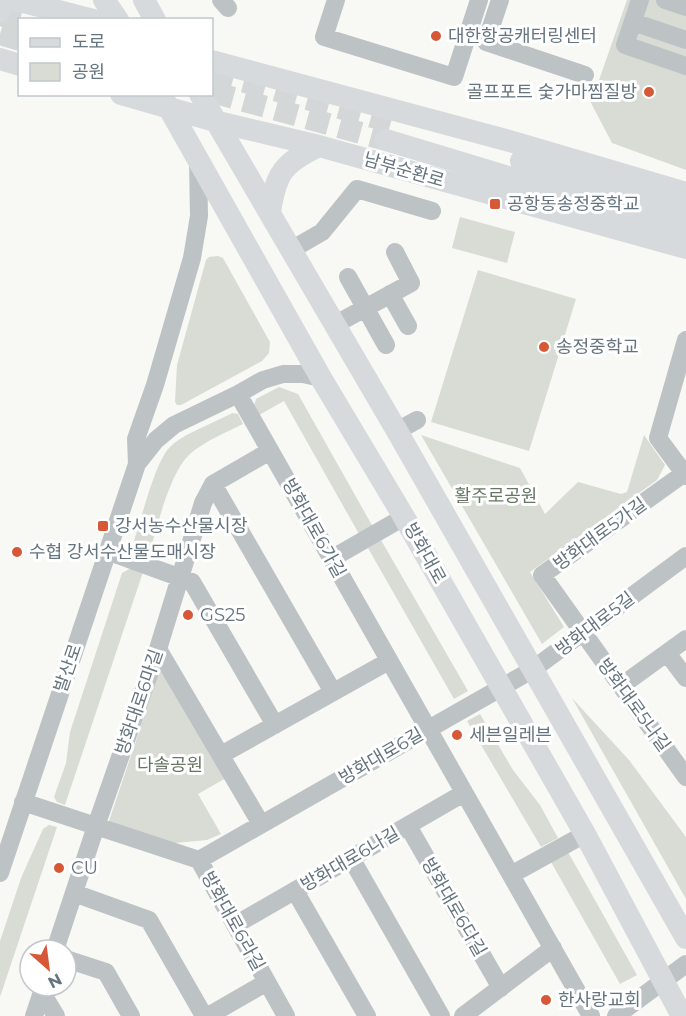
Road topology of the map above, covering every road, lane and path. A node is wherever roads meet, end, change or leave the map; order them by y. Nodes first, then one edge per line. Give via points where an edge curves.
1 (16, 0) edge
2 (104, 0) edge
3 (144, 0) edge
4 (222, 0) edge
5 (231, 0) edge
6 (336, 0) edge
7 (479, 0) edge
8 (500, 0) edge
9 (640, 0) edge
10 (665, 0) edge
11 (0, 4) edge
12 (686, 7) edge
13 (0, 11) edge
14 (85, 18) edge
15 (117, 18) edge
16 (154, 18) edge
17 (633, 22) junction
18 (686, 40) edge
19 (0, 60) edge
20 (213, 61) edge
21 (18, 64) edge
22 (686, 66) edge
23 (585, 75) dead end
24 (134, 96) edge
25 (201, 96) edge
26 (165, 101) edge
27 (218, 122) junction
28 (319, 146) junction
29 (198, 158) junction
30 (686, 193) edge
31 (686, 210) edge
32 (432, 211) dead end
33 (270, 212) junction
34 (686, 231) edge
35 (686, 248) edge
36 (291, 250) junction
37 (395, 252) dead end
38 (348, 277) dead end
39 (390, 294) junction
40 (365, 308) junction
41 (336, 324) junction
42 (408, 326) dead end
43 (686, 340) edge
44 (386, 345) dead end
45 (321, 378) junction
46 (673, 382) edge
47 (238, 394) junction
48 (270, 451) junction
49 (137, 464) junction
50 (685, 474) edge
51 (213, 484) junction
52 (404, 517) junction
53 (107, 551) junction
54 (686, 556) edge
55 (332, 559) junction
56 (179, 577) junction
57 (583, 633) junction
58 (686, 639) edge
59 (158, 649) junction
60 (667, 653) junction
61 (389, 661) junction
62 (532, 670) junction
63 (686, 678) edge
64 (621, 686) junction
65 (501, 689) junction
66 (333, 692) junction
67 (275, 725) junction
68 (428, 730) junction
69 (221, 755) junction
70 (686, 777) edge
71 (464, 794) junction
72 (23, 802) junction
73 (261, 824) junction
74 (96, 826) junction
75 (408, 826) junction
76 (585, 834) junction
77 (351, 858) junction
78 (199, 860) junction
79 (0, 873) edge
80 (511, 875) junction
81 (295, 891) junction
82 (74, 893) junction
83 (235, 925) junction
84 (60, 938) edge
85 (686, 938) edge
86 (553, 948) junction
87 (78, 963) edge
88 (686, 963) edge
89 (663, 980) junction
90 (267, 982) junction
91 (501, 988) junction
92 (40, 998) edge
93 (47, 998) edge
94 (33, 1016) edge
95 (56, 1016) edge
96 (131, 1016) edge
97 (206, 1016) edge
98 (286, 1016) edge
99 (367, 1016) edge
100 (441, 1016) edge
101 (463, 1016) edge
102 (591, 1016) edge
103 (616, 1016) edge
104 (682, 1016) edge

1 - 14 main road
2 - 15 main road
3 - 16 main road
4 - 5 street via 228,8
6 - 7 street via 324,37 454,77
8 - 23 street via 486,42
9 - 17 street
10 - 12 street
11 - 13 main road
17 - 18 street
17 - 22 street via 624,45
19 - 21 main road
20 - 30 main road
24 - 26 main road, 남부순환로
25 - 27 main road, 방화대로
26 - 27 main road, 남부순환로
26 - 29 main road, 방화대로
27 - 28 main road, 남부순환로
27 - 33 main road, 방화대로
28 - 33 main road via 287,166 274,186
28 - 35 main road, 남부순환로
29 - 45 main road, 방화대로
29 - 49 street, 발산로 via 199,216 192,258 136,439
31 - 34 main road, 남부순환로 via 388,131
32 - 36 street via 357,189 322,232
33 - 36 main road, 방화대로
36 - 41 main road, 방화대로
37 - 39 street via 411,283
38 - 40 street
39 - 40 street
39 - 42 street
40 - 41 street
40 - 44 street
41 - 62 main road, 방화대로 via 407,426
43 - 46 street
45 - 47 street, 발산로 via 283,374
45 - 52 main road, 방화대로
46 - 50 street via 658,438
47 - 48 street, 방화대로6가길
47 - 49 street, 발산로 via 174,425
48 - 51 street
48 - 55 street, 방화대로6가길
49 - 53 street, 발산로
50 - 57 street, 방화대로5가길 via 542,576
51 - 56 street, 방화대로6마길
51 - 66 street
52 - 55 street
52 - 65 main road, 방화대로
53 - 56 street
53 - 72 street, 발산로
54 - 57 street, 방화대로5길
55 - 61 street, 방화대로6가길
56 - 59 street, 방화대로6마길
56 - 67 street via 192,582
57 - 62 street, 방화대로5길
57 - 64 street, 방화대로5나길
58 - 60 street
59 - 69 street
59 - 74 street, 방화대로6마길
60 - 63 street
60 - 64 street
61 - 66 street
61 - 68 street, 방화대로6가길
62 - 65 street, 방화대로5길
62 - 85 main road, 방화대로
64 - 70 street, 방화대로5나길
65 - 68 street, 방화대로6길
65 - 76 main road, 방화대로
66 - 67 street
67 - 69 street
68 - 71 street
68 - 73 street, 방화대로6길
69 - 73 street
71 - 75 street, 방화대로6나길
71 - 80 street
72 - 74 street
72 - 79 street, 발산로
73 - 78 street, 방화대로6길
74 - 78 street
74 - 82 street, 방화대로6마길
75 - 77 street, 방화대로6나길
75 - 91 street, 방화대로6다길
76 - 80 street
76 - 89 main road, 방화대로
77 - 81 street, 방화대로6나길
77 - 100 street
78 - 83 street, 방화대로6라길
80 - 86 street
81 - 83 street, 방화대로6나길
81 - 99 street
82 - 84 street, 방화대로6마길
82 - 97 street via 149,920
83 - 90 street, 방화대로6라길
86 - 91 street
86 - 102 street
87 - 96 street via 106,972
88 - 89 street
89 - 103 street
89 - 104 main road, 방화대로
90 - 97 street, 방화대로6라길
90 - 98 street, 방화대로6라길
91 - 101 street
92 - 94 street
93 - 95 street

